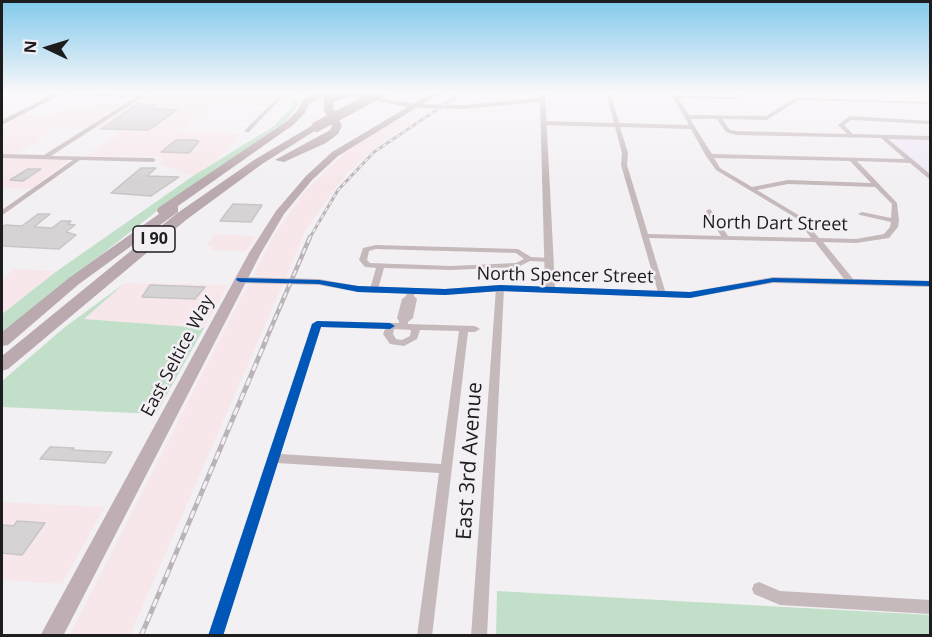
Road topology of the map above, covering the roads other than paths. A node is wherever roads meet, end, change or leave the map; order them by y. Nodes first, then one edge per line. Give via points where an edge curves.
1 (101, 122) edge
2 (256, 122) edge
3 (291, 122) edge
4 (319, 122) edge
5 (320, 122) edge
6 (335, 122) edge
7 (383, 122) edge
8 (385, 122) edge
9 (617, 122) edge
10 (689, 122) edge
11 (722, 122) edge
12 (846, 122) edge
13 (543, 123) joint
14 (315, 124) junction
15 (618, 125) junction
16 (378, 126) junction
17 (692, 127) junction
18 (247, 131) dead end
19 (852, 136) junction
20 (883, 137) junction
21 (930, 138) edge
22 (2, 156) edge
23 (709, 156) junction
24 (45, 157) junction
25 (79, 158) junction
26 (851, 159) junction
27 (153, 160) dead end
28 (911, 161) junction
29 (930, 177) edge
30 (877, 184) junction
31 (750, 189) junction
32 (709, 211) dead end
33 (2, 213) edge
34 (862, 214) dead end
35 (181, 217) junction
36 (895, 221) junction
37 (645, 236) junction
38 (726, 238) junction
39 (819, 241) junction
40 (529, 259) junction
41 (549, 260) junction
42 (381, 265) junction
43 (240, 280) junction
44 (74, 281) junction
45 (851, 282) junction
46 (930, 284) edge
47 (500, 288) junction
48 (374, 289) junction
49 (550, 290) junction
50 (411, 294) junction
51 (662, 294) junction
52 (399, 324) junction
53 (416, 327) junction
54 (2, 341) edge
55 (2, 365) edge
56 (273, 458) junction
57 (445, 469) junction
58 (759, 589) dead end
59 (930, 607) edge
60 (51, 636) edge
61 (215, 636) edge
62 (424, 636) edge
63 (479, 636) edge

1 - 24 street
2 - 18 street
3 - 44 highway via 95,258
4 - 14 highway, I 90
5 - 14 highway, I 90, bridge
6 - 35 highway via 330,136 258,170
7 - 16 main road, East Seltice Way
8 - 16 main road, East Seltice Way
9 - 15 street
10 - 17 street
11 - 19 street via 735,133
12 - 19 street via 841,125
13 - 15 street
13 - 41 street
14 - 35 highway, I 90
14 - 44 highway, I 90 via 254,154
15 - 17 street
15 - 37 street via 624,165
16 - 43 main road, East Seltice Way via 335,154 294,195 268,229
17 - 23 street
19 - 20 street
20 - 21 street
20 - 28 street
22 - 24 street
23 - 26 street
23 - 31 street via 721,171
24 - 25 street
25 - 27 street
25 - 33 street
26 - 28 street
26 - 30 street
28 - 29 street
30 - 31 street via 788,182
30 - 36 street via 895,204
31 - 39 street via 798,217
32 - 38 street
34 - 36 street
35 - 55 highway, I 90
36 - 39 street, North Dart Street via 891,232 877,239
37 - 38 street, North Dart Street
37 - 51 street
38 - 39 street, North Dart Street
39 - 45 street
40 - 41 street
40 - 42 street via 518,266
40 - 42 street via 519,251 376,247 366,250 364,263
41 - 49 street
42 - 48 street
43 - 48 street, North Spencer Street via 319,282
43 - 60 main road, East Seltice Way
44 - 54 highway, I 90
45 - 46 street, North Spencer Street
45 - 51 street, North Spencer Street via 764,280 710,294
47 - 49 street, North Spencer Street
47 - 50 street, North Spencer Street
47 - 63 street, East 3rd Avenue
48 - 50 street, North Spencer Street
49 - 51 street, North Spencer Street
50 - 52 street via 409,318
52 - 53 street
52 - 53 street via 389,339 399,344 414,337
52 - 56 street via 317,324
53 - 57 street via 469,329
56 - 57 street
56 - 61 street
57 - 62 street
58 - 59 street via 780,598

